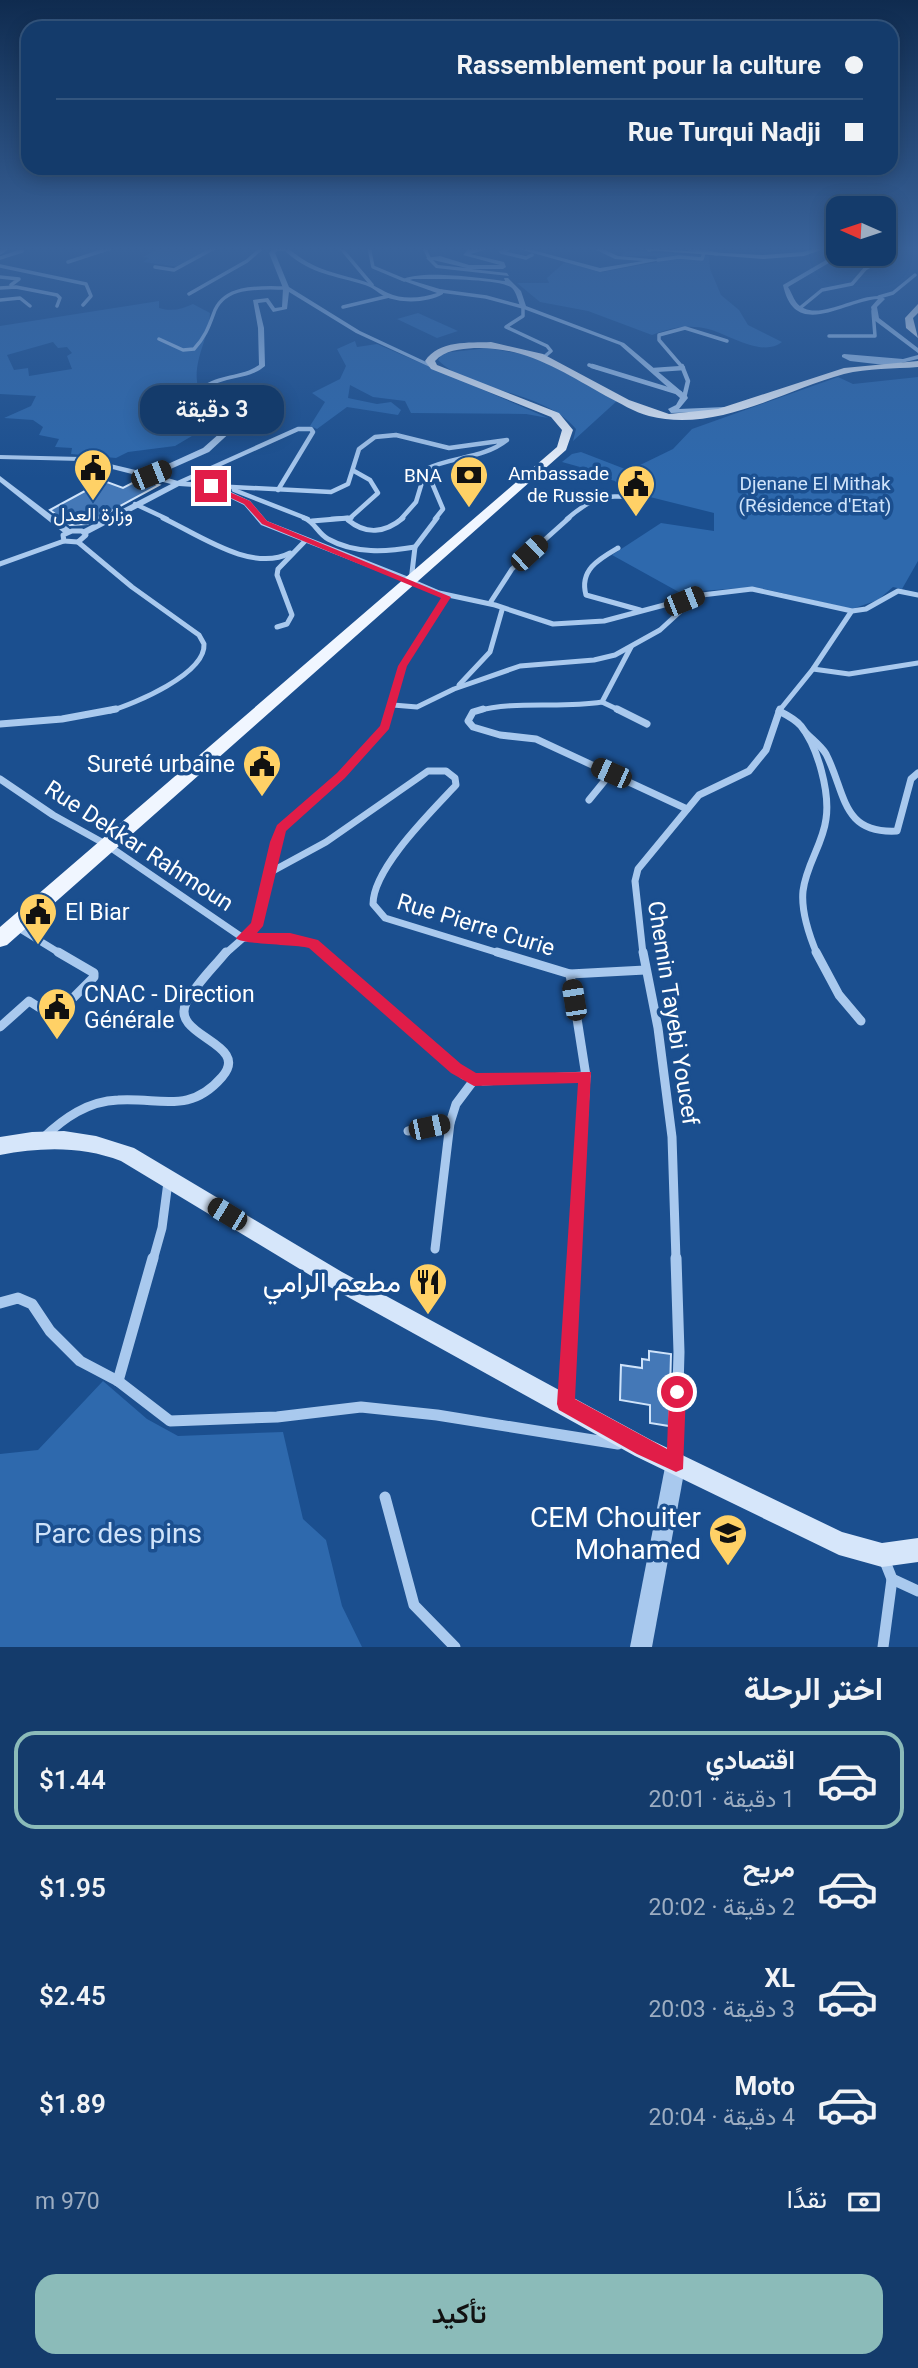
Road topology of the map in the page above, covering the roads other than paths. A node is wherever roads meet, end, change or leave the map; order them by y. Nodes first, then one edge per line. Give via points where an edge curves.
1 (213, 324) edge
2 (260, 324) edge
3 (345, 324) edge
4 (511, 324) edge
5 (564, 324) edge
6 (874, 324) edge
7 (882, 324) edge
8 (829, 336) dead end
9 (159, 339) dead end
10 (727, 341) dead end
11 (918, 351) edge
12 (411, 356) junction
13 (544, 357) junction
14 (918, 357) edge
15 (435, 360) junction
16 (918, 363) edge
17 (589, 365) dead end
18 (902, 365) junction
19 (683, 368) junction
20 (654, 370) junction
21 (682, 396) junction
22 (253, 406) dead end
23 (725, 409) junction
24 (232, 422) junction
25 (0, 457) edge
26 (426, 470) junction
27 (354, 471) junction
28 (151, 475) junction
29 (0, 478) edge
30 (178, 483) junction
31 (211, 486) junction
32 (225, 487) junction
33 (278, 491) junction
34 (643, 497) dead end
35 (135, 504) junction
36 (348, 518) junction
37 (312, 521) junction
38 (85, 532) junction
39 (66, 536) junction
40 (306, 540) junction
41 (78, 542) junction
42 (415, 547) junction
43 (618, 548) dead end
44 (290, 553) junction
45 (0, 564) edge
46 (411, 581) junction
47 (698, 595) junction
48 (918, 595) edge
49 (446, 597) junction
50 (490, 603) junction
51 (502, 610) junction
52 (643, 611) junction
53 (851, 612) junction
54 (277, 627) dead end
55 (631, 647) junction
56 (918, 663) edge
57 (813, 669) junction
58 (454, 689) junction
59 (602, 702) junction
60 (393, 705) junction
61 (779, 711) junction
62 (0, 724) edge
63 (647, 724) dead end
64 (807, 733) junction
65 (611, 773) junction
66 (918, 773) edge
67 (0, 779) edge
68 (589, 800) dead end
69 (687, 809) junction
70 (107, 845) junction
71 (269, 873) junction
72 (15, 926) junction
73 (243, 938) junction
74 (0, 939) edge
75 (645, 970) junction
76 (570, 974) junction
77 (861, 1021) dead end
78 (0, 1027) edge
79 (586, 1076) junction
80 (474, 1080) junction
81 (450, 1123) junction
82 (408, 1131) dead end
83 (41, 1140) junction
84 (0, 1146) edge
85 (169, 1179) junction
86 (435, 1249) dead end
87 (0, 1303) edge
88 (118, 1381) junction
89 (566, 1404) junction
90 (643, 1448) junction
91 (676, 1462) junction
92 (385, 1497) dead end
93 (918, 1550) edge
94 (882, 1555) junction
95 (892, 1579) junction
96 (918, 1591) edge
97 (455, 1647) edge
98 (641, 1647) edge
99 (883, 1647) edge

1 - 9 street via 194,349 183,350
2 - 24 street via 261,368 203,388 205,396
3 - 12 street
4 - 13 street via 506,327 547,346 551,351
5 - 20 street via 616,341
6 - 8 street via 875,336
7 - 11 street
10 - 19 street via 696,329 662,333 659,340
12 - 15 street
12 - 15 street
13 - 15 main road via 483,345 449,348
13 - 23 main road via 649,413 680,419
14 - 18 street via 844,355
15 - 46 main road via 555,415 568,430 568,438 556,455
16 - 18 main road
17 - 21 street
18 - 23 main road via 845,371
19 - 20 street
19 - 21 street via 689,387
20 - 21 street
21 - 23 street via 673,411
22 - 24 street
24 - 28 street via 206,450
25 - 28 street via 81,459
26 - 27 street via 440,463 484,456 508,440 453,449 411,437 384,436 362,445
26 - 36 street via 421,477 424,491 417,502 386,530 361,530
26 - 42 street via 443,509
27 - 33 street via 348,485 336,491
27 - 36 street via 370,480 378,493
28 - 30 street
29 - 39 street
30 - 31 street
30 - 33 street via 298,429 311,429
30 - 35 street
31 - 32 street
31 - 40 street via 247,503 264,523
32 - 33 street
32 - 37 street
34 - 50 street via 588,500 512,569
35 - 38 street
35 - 44 street via 252,561 277,560
36 - 37 street
37 - 42 street via 326,539 378,553
38 - 39 street
38 - 41 street via 86,537
39 - 41 street
39 - 45 street
40 - 44 street
40 - 46 street
41 - 62 street via 199,635 206,650 162,691 122,707 69,719
42 - 46 street
43 - 52 street via 597,559 586,572 582,587 586,596
44 - 54 street via 277,575 292,615 287,624
46 - 49 street
46 - 70 main road
47 - 52 street
47 - 53 street via 751,589
47 - 55 street via 682,613
48 - 53 street via 898,591 875,606
49 - 50 street
49 - 60 street via 402,666
50 - 51 street
51 - 52 street via 555,624
51 - 58 street via 488,658
53 - 57 street, Chemin Tayebi Youcef
55 - 58 street via 594,660 520,666
55 - 59 street
56 - 57 street via 849,674
57 - 61 street, Chemin Tayebi Youcef
58 - 60 street via 416,707
59 - 63 street
59 - 65 street via 584,707 490,708 473,712 468,721 476,729 536,739
60 - 71 street via 385,727 366,751 281,828
61 - 64 street
61 - 69 street, Chemin Tayebi Youcef via 766,750 749,771 699,795
64 - 66 street via 825,752 849,815 877,832 897,831 911,779
64 - 77 street via 827,816 802,892 804,911 829,981
65 - 68 street
65 - 69 street
67 - 70 street, Rue Dekkar Rahmoun
69 - 75 street, Chemin Tayebi Youcef via 638,869 635,881
70 - 72 main road
70 - 73 street, Rue Dekkar Rahmoun
71 - 73 street via 257,926
71 - 76 street, Rue Pierre Curie via 326,842 428,771 446,771 456,785 403,846 374,894 376,912
72 - 74 main road
72 - 78 street via 94,973 92,981 54,1017 29,1001
73 - 80 street, Rue Dekkar Rahmoun via 290,938 313,944
73 - 83 street via 230,947 184,1008 187,1023 223,1049 228,1059 227,1071 210,1091 183,1103 127,1098 104,1101 61,1120
75 - 76 street
75 - 91 street, Chemin Tayebi Youcef via 673,1137 679,1352
76 - 79 street
79 - 80 street
79 - 89 street
80 - 81 street via 456,1104
81 - 82 street
81 - 86 street
83 - 84 main road
83 - 85 main road via 108,1146
85 - 88 street via 162,1228
85 - 89 main road via 335,1279
87 - 88 street via 18,1298 32,1304 50,1331 80,1361
88 - 90 street via 170,1421 277,1418 361,1407
89 - 90 main road
90 - 91 main road
91 - 94 main road via 839,1543
91 - 98 street
92 - 97 street via 414,1605
93 - 94 main road
94 - 95 street
95 - 96 street
95 - 99 street

